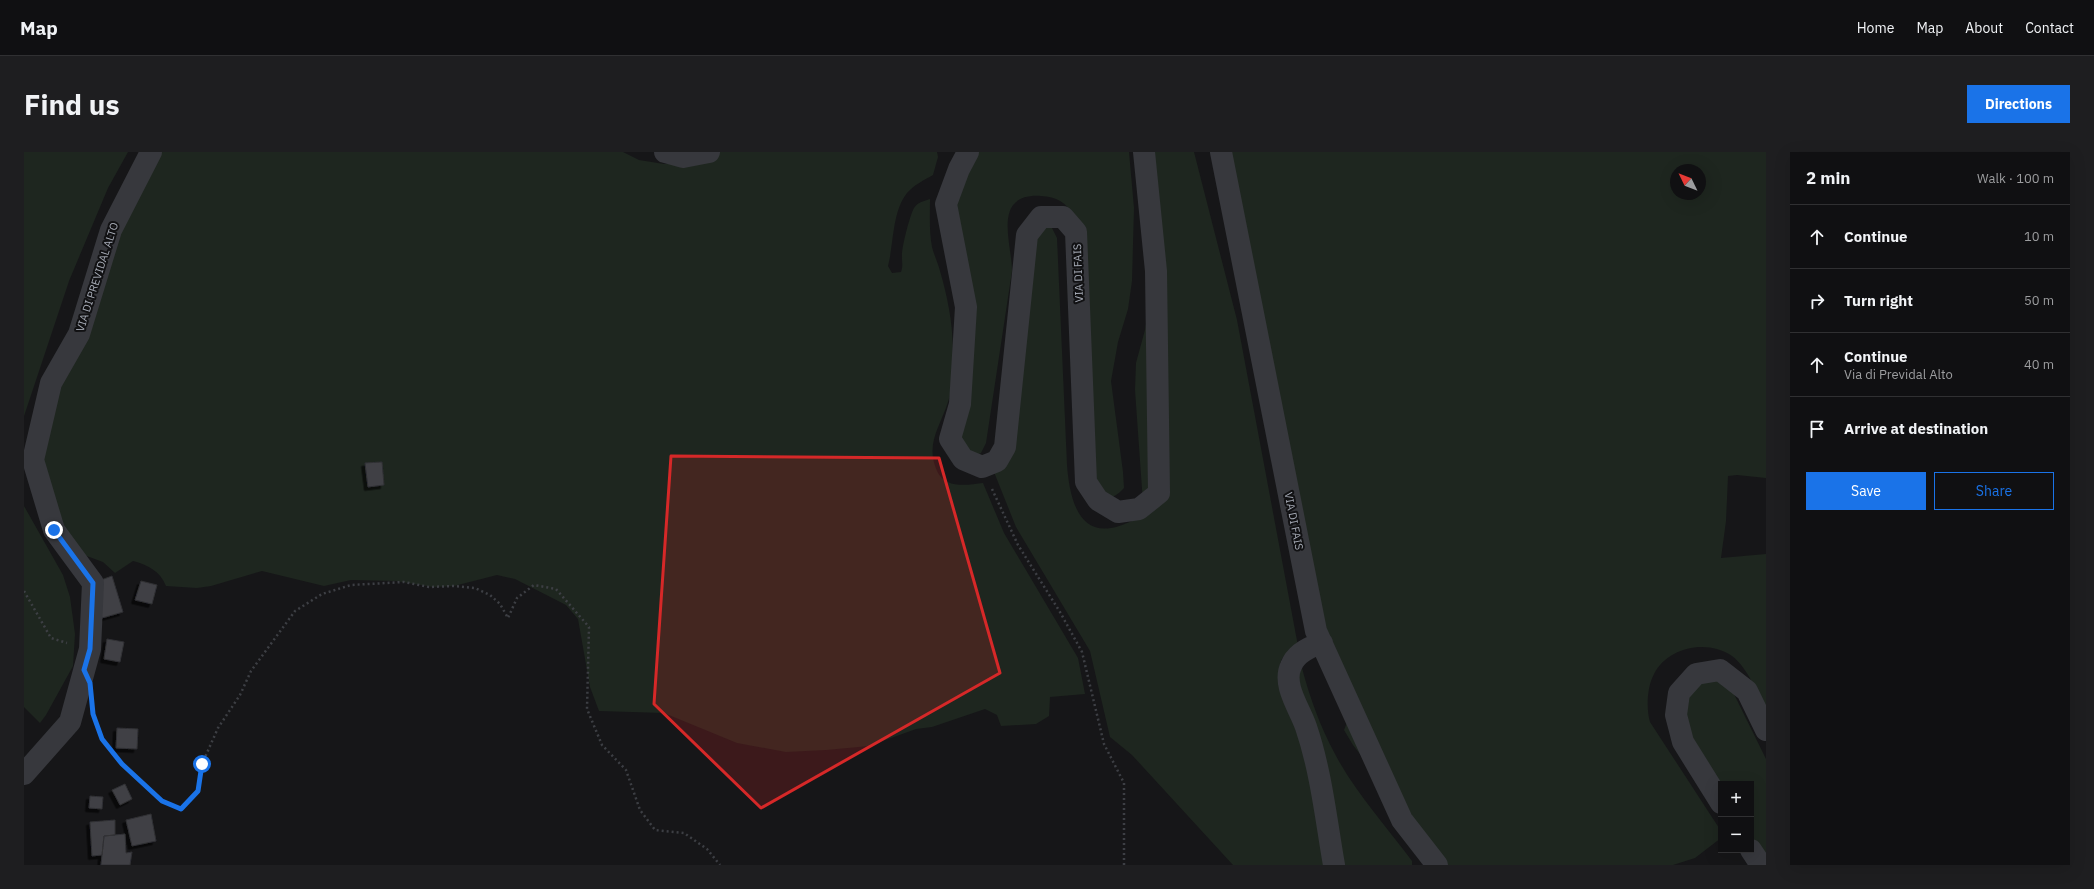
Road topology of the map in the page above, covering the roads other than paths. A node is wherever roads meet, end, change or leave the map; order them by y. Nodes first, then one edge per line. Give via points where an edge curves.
1 (152, 152) edge
2 (665, 152) edge
3 (709, 152) edge
4 (968, 152) edge
5 (1144, 152) edge
6 (1221, 152) edge
7 (1322, 643) junction
8 (1766, 730) edge
9 (24, 774) edge
10 (1718, 797) edge
11 (1753, 853) edge
12 (1432, 862) edge
13 (1334, 865) edge
14 (1761, 865) edge

1 - 9 street, VIA DI PREVIDAL ALTO via 110,230 79,334 51,383 33,460 54,530 93,583 90,649 70,722
2 - 3 street via 683,157
4 - 5 street, VIA DI FAIS via 946,204 966,307 960,404 950,438 964,459 982,467 997,461 1005,447 1027,234 1041,217 1063,217 1076,232 1086,482 1098,500 1118,512 1139,509 1159,493 1156,272
6 - 7 street, VIA DI FAIS via 1314,623
7 - 12 street, VIA DI FAIS via 1402,820
7 - 13 street via 1305,649 1290,666 1289,687 1306,727 1318,774
8 - 10 street via 1747,691 1720,670 1696,674 1679,693 1676,715 1683,742
11 - 14 street

